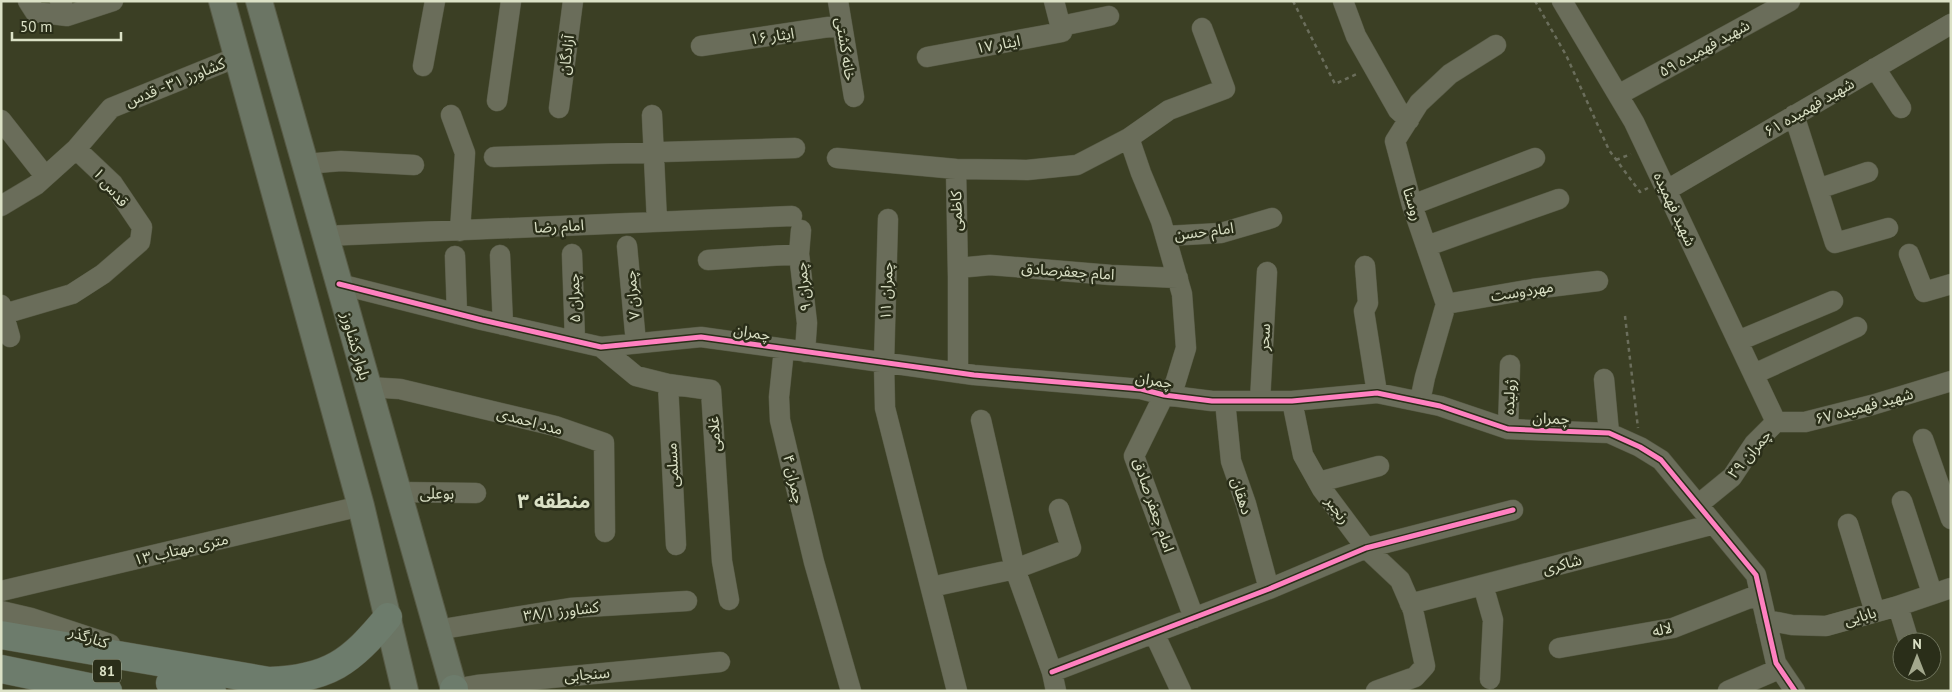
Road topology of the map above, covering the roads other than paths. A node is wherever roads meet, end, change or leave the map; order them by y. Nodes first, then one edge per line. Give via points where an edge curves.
1 (28, 1) edge
2 (113, 1) edge
3 (222, 1) edge
4 (259, 1) edge
5 (435, 1) edge
6 (511, 1) edge
7 (572, 1) edge
8 (838, 1) edge
9 (1054, 1) edge
10 (1342, 1) edge
11 (1562, 1) edge
12 (1790, 1) edge
13 (63, 9) edge
14 (1109, 16) dead end
15 (1951, 24) edge
16 (842, 25) junction
17 (1061, 26) junction
18 (1202, 28) dead end
19 (701, 46) dead end
20 (1496, 46) dead end
21 (237, 57) junction
22 (927, 57) dead end
23 (424, 66) dead end
24 (1875, 68) junction
25 (1618, 95) junction
26 (854, 97) dead end
27 (496, 102) dead end
28 (559, 108) dead end
29 (1901, 108) dead end
30 (451, 115) dead end
31 (652, 115) dead end
32 (1794, 116) junction
33 (1, 120) edge
34 (1409, 120) junction
35 (1129, 138) junction
36 (795, 148) dead end
37 (76, 149) junction
38 (653, 151) junction
39 (494, 156) dead end
40 (837, 158) dead end
41 (1535, 158) dead end
42 (305, 164) junction
43 (414, 165) dead end
44 (956, 169) junction
45 (1868, 172) dead end
46 (46, 176) junction
47 (1665, 186) junction
48 (1818, 189) junction
49 (1559, 198) dead end
50 (1412, 205) junction
51 (1, 206) edge
52 (1272, 218) dead end
53 (888, 219) dead end
54 (656, 222) junction
55 (1888, 228) dead end
56 (460, 231) junction
57 (326, 236) junction
58 (1166, 236) junction
59 (628, 246) dead end
60 (1427, 246) junction
61 (572, 254) dead end
62 (799, 254) junction
63 (1909, 254) dead end
64 (500, 255) dead end
65 (455, 256) dead end
66 (708, 260) dead end
67 (1365, 266) dead end
68 (958, 268) junction
69 (1267, 272) dead end
70 (1178, 278) junction
71 (1598, 281) dead end
72 (339, 284) junction
73 (1951, 284) edge
74 (1833, 301) dead end
75 (1446, 304) junction
76 (2, 309) edge
77 (457, 314) junction
78 (503, 325) junction
79 (1857, 328) dead end
80 (10, 337) dead end
81 (1738, 341) junction
82 (576, 342) junction
83 (636, 343) junction
84 (601, 347) junction
85 (784, 349) junction
86 (805, 352) junction
87 (884, 363) junction
88 (1510, 365) dead end
89 (958, 373) junction
90 (1754, 374) junction
91 (1604, 379) dead end
92 (1951, 381) edge
93 (668, 384) junction
94 (368, 387) junction
95 (1377, 393) junction
96 (1164, 395) junction
97 (1225, 401) junction
98 (1260, 401) junction
99 (1292, 401) junction
100 (1420, 401) junction
101 (981, 420) dead end
102 (1776, 422) junction
103 (1508, 429) junction
104 (1609, 433) junction
105 (1923, 439) dead end
106 (1379, 466) dead end
107 (1319, 482) junction
108 (398, 492) junction
109 (476, 493) dead end
110 (1902, 501) dead end
111 (1699, 504) junction
112 (361, 506) junction
113 (1059, 509) dead end
114 (1514, 510) dead end
115 (1951, 519) edge
116 (1714, 524) junction
117 (1848, 524) dead end
118 (606, 532) dead end
119 (412, 544) junction
120 (676, 545) dead end
121 (1366, 548) junction
122 (1015, 570) junction
123 (1483, 585) junction
124 (931, 587) junction
125 (1951, 588) edge
126 (1269, 590) junction
127 (1, 591) edge
128 (1932, 593) junction
129 (1760, 594) junction
130 (729, 600) dead end
131 (687, 601) dead end
132 (1410, 604) junction
133 (1898, 606) junction
134 (1, 611) edge
135 (1875, 612) junction
136 (388, 617) junction
137 (1194, 618) junction
138 (1766, 620) junction
139 (437, 630) junction
140 (1905, 632) edge
141 (1154, 633) junction
142 (1559, 648) dead end
143 (3, 652) edge
144 (720, 662) dead end
145 (176, 665) junction
146 (1779, 669) junction
147 (1490, 679) dead end
148 (269, 680) junction
149 (1054, 682) edge
150 (208, 690) edge
151 (405, 690) edge
152 (448, 690) edge
153 (108, 691) edge
154 (321, 691) edge
155 (851, 691) edge
156 (957, 691) edge
157 (1181, 691) edge
158 (1376, 691) edge
159 (1728, 691) edge
160 (1795, 691) edge

1 - 13 street via 35,12
2 - 13 street
3 - 21 main road
4 - 42 main road, بلوار کشاورز
5 - 23 street
6 - 27 street
7 - 28 street, آزادگان
8 - 16 street, خانه کشتی
9 - 17 street
10 - 34 street via 1356,36 1398,110
11 - 25 street, شهید فهمیده
12 - 25 street, شهید فهمیده ۵۹
14 - 17 street, ایثار ۱۷
15 - 24 street, شهید فهمیده ۶۱
16 - 19 street, ایثار ۱۶
16 - 26 street, خانه کشتی
17 - 22 street, ایثار ۱۷ via 1062,32
18 - 35 street via 1225,89 1169,110
20 - 34 street, روستا via 1450,74 1419,103
21 - 37 street, کشاورز ۳۱ - قدس via 111,108
21 - 112 main road
24 - 29 street
24 - 32 street, شهید فهمیده ۶۱
25 - 47 street, شهید فهمیده
30 - 56 street via 465,153
31 - 38 street
32 - 47 street, شهید فهمیده ۶۱
32 - 48 street
33 - 46 street
34 - 50 street, روستا via 1395,141
35 - 44 street via 1077,164 1027,170
35 - 58 street, امام جعفر صادق
36 - 38 street
37 - 46 street, کشاورز ۳۱ - قدس
37 - 76 street, قدس ۱ via 113,184 142,227 140,242 72,294
38 - 39 street
38 - 54 street
40 - 44 street, کاظمی
41 - 50 street
42 - 43 street via 342,161
42 - 57 main road, بلوار کشاورز
44 - 68 street, کاظمی
45 - 48 street
46 - 51 street, کشاورز ۳۱ - قدس
47 - 81 street, شهید فهمیده
48 - 55 street via 1835,243
49 - 60 street
50 - 60 street, روستا
52 - 58 street, امام حسن via 1221,233
53 - 87 street, چمران ۱۱
54 - 56 street, امام رضا
54 - 62 street, امام رضا via 796,223
56 - 57 street, امام رضا
57 - 72 main road, بلوار کشاورز
58 - 70 street, امام جعفر صادق
59 - 83 street, چمران ۷
60 - 75 street, روستا
61 - 82 street, چمران ۵
62 - 66 street, چمران ۹
62 - 86 street, چمران ۹ via 807,323
63 - 73 street via 1924,292
64 - 78 street
65 - 77 street
67 - 95 street via 1368,303 1364,311
68 - 70 street, امام جعفرصادق via 990,265
68 - 89 street, کاظمی
69 - 98 street, سحر
70 - 96 street, امام جعفر صادق via 1186,348 1175,384
71 - 75 street, مهردوست
72 - 77 street, چمران
72 - 94 main road, بلوار کشاورز
74 - 81 street
75 - 100 street
76 - 80 street
77 - 78 street, چمران
78 - 82 street, چمران
79 - 90 street
81 - 90 street, شهید فهمیده
82 - 84 street, چمران
83 - 84 street, چمران
83 - 85 street, چمران via 700,337
84 - 93 street, غلامی via 636,376
85 - 86 street, چمران
85 - 155 street, چمران ۴ via 780,420 814,562
86 - 87 street, چمران
87 - 89 street, چمران
87 - 124 street, چمران ۱۱ via 885,408
88 - 103 street, ژولیده
89 - 96 street, چمران via 1140,389
90 - 102 street, شهید فهمیده
91 - 104 street
92 - 102 street, شهید فهمیده ۶۷ via 1805,422
93 - 120 street, مسلمی
93 - 130 street, غلامی via 711,390 722,561
94 - 108 main road, بلوار کشاورز
94 - 118 street, مدد احمدی via 409,391 555,426 604,443
95 - 99 street, چمران
95 - 100 street, چمران
96 - 97 street, چمران
96 - 137 street, امام جعفر صادق via 1134,456
97 - 98 street, چمران
97 - 126 street, دهقان via 1231,461
98 - 99 street, چمران
99 - 107 street, رنجبر via 1303,455
100 - 103 street, چمران
101 - 122 street
102 - 111 street, چمران ۲۹ via 1754,444 1732,477
103 - 104 street, چمران
104 - 111 street, چمران via 1640,446 1661,460
105 - 115 street
106 - 107 street
107 - 121 street, رنجبر
108 - 109 street, بوعلی
108 - 119 main road, بلوار کشاورز
110 - 128 street
111 - 116 street, چمران
112 - 127 street, ۱۳ متری مهتاب
112 - 136 main road
113 - 122 street via 1071,548
114 - 121 street
116 - 123 street, شاکری
116 - 129 street, چمران via 1756,575
117 - 135 street
119 - 139 main road, بلوار کشاورز
119 - 152 main road via 415,586 436,683
121 - 126 street
121 - 132 street, رنجبر via 1400,580
122 - 124 street
122 - 149 street
123 - 132 street, شاکری
123 - 147 street via 1493,620
124 - 156 street, چمران ۱۱
125 - 128 street, بابایی
126 - 137 street
128 - 133 street, بابایی
129 - 138 street, چمران
129 - 142 street, لاله via 1673,628
131 - 139 street, کشاورز ۳۸/۱ via 570,608
132 - 158 street, رنجبر via 1425,666 1415,677
133 - 135 street, بابایی
133 - 140 street
134 - 145 street, کنارگذر
135 - 138 street, بابایی via 1826,626 1792,626
136 - 148 highway via 350,657 326,672 296,680
136 - 151 main road
137 - 141 street
138 - 146 street, چمران
139 - 152 main road, بلوار کشاورز
141 - 149 street
141 - 157 street
143 - 145 highway
143 - 150 highway, 81
143 - 153 highway, 81
144 - 152 street, سنجابی
145 - 148 highway
146 - 159 street
146 - 160 street, چمران
148 - 154 highway

